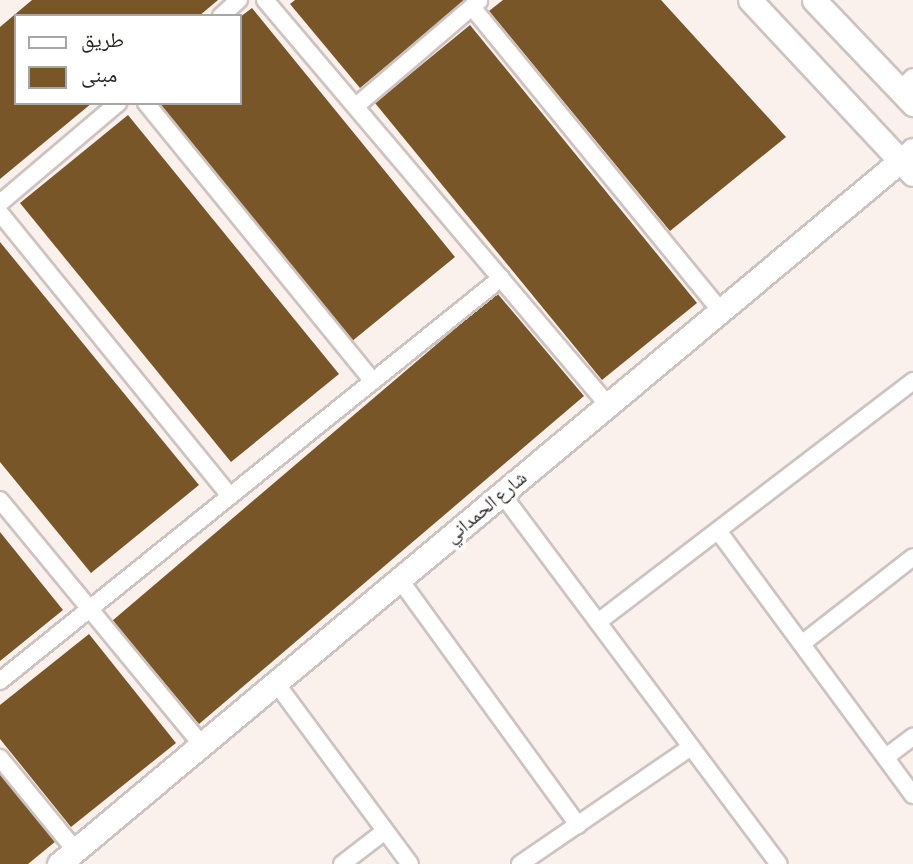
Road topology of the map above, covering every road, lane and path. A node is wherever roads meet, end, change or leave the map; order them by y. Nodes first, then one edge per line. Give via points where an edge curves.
1 (239, 0) edge
2 (750, 0) edge
3 (814, 0) edge
4 (271, 2) edge
5 (476, 3) edge
6 (223, 14) edge
7 (908, 90) edge
8 (116, 105) edge
9 (148, 105) edge
10 (356, 106) junction
11 (909, 162) edge
12 (0, 203) edge
13 (0, 213) edge
14 (501, 278) junction
15 (720, 310) junction
16 (913, 380) edge
17 (373, 382) junction
18 (608, 405) junction
19 (502, 494) junction
20 (230, 496) junction
21 (0, 500) edge
22 (719, 532) junction
23 (913, 557) edge
24 (400, 580) junction
25 (89, 609) junction
26 (598, 622) junction
27 (803, 642) junction
28 (0, 681) edge
29 (276, 683) junction
30 (913, 737) edge
31 (202, 745) junction
32 (691, 747) junction
33 (886, 757) junction
34 (0, 758) edge
35 (913, 795) edge
36 (578, 825) junction
37 (385, 831) junction
38 (67, 857) edge
39 (342, 864) edge
40 (410, 864) edge
41 (520, 864) edge
42 (778, 864) edge

1 - 6 street
2 - 11 street
3 - 7 street
4 - 10 street
5 - 10 street
5 - 15 street
8 - 12 street
9 - 17 street
10 - 14 street
11 - 15 street, شارع الحمداني
13 - 20 street
14 - 17 street
14 - 18 street
15 - 18 street, شارع الحمداني
16 - 22 street
17 - 20 street
18 - 19 street, شارع الحمداني
19 - 24 street, شارع الحمداني
19 - 26 street
20 - 25 street
21 - 25 street
22 - 26 street
22 - 27 street
23 - 27 street
24 - 29 street, شارع الحمداني
24 - 36 street
25 - 28 street
25 - 31 street
26 - 32 street
27 - 33 street
29 - 31 street, شارع الحمداني
29 - 37 street
30 - 33 street
31 - 38 street, شارع الحمداني
32 - 36 street
32 - 42 street
33 - 35 street
34 - 38 street
36 - 41 street
37 - 39 street
37 - 40 street

